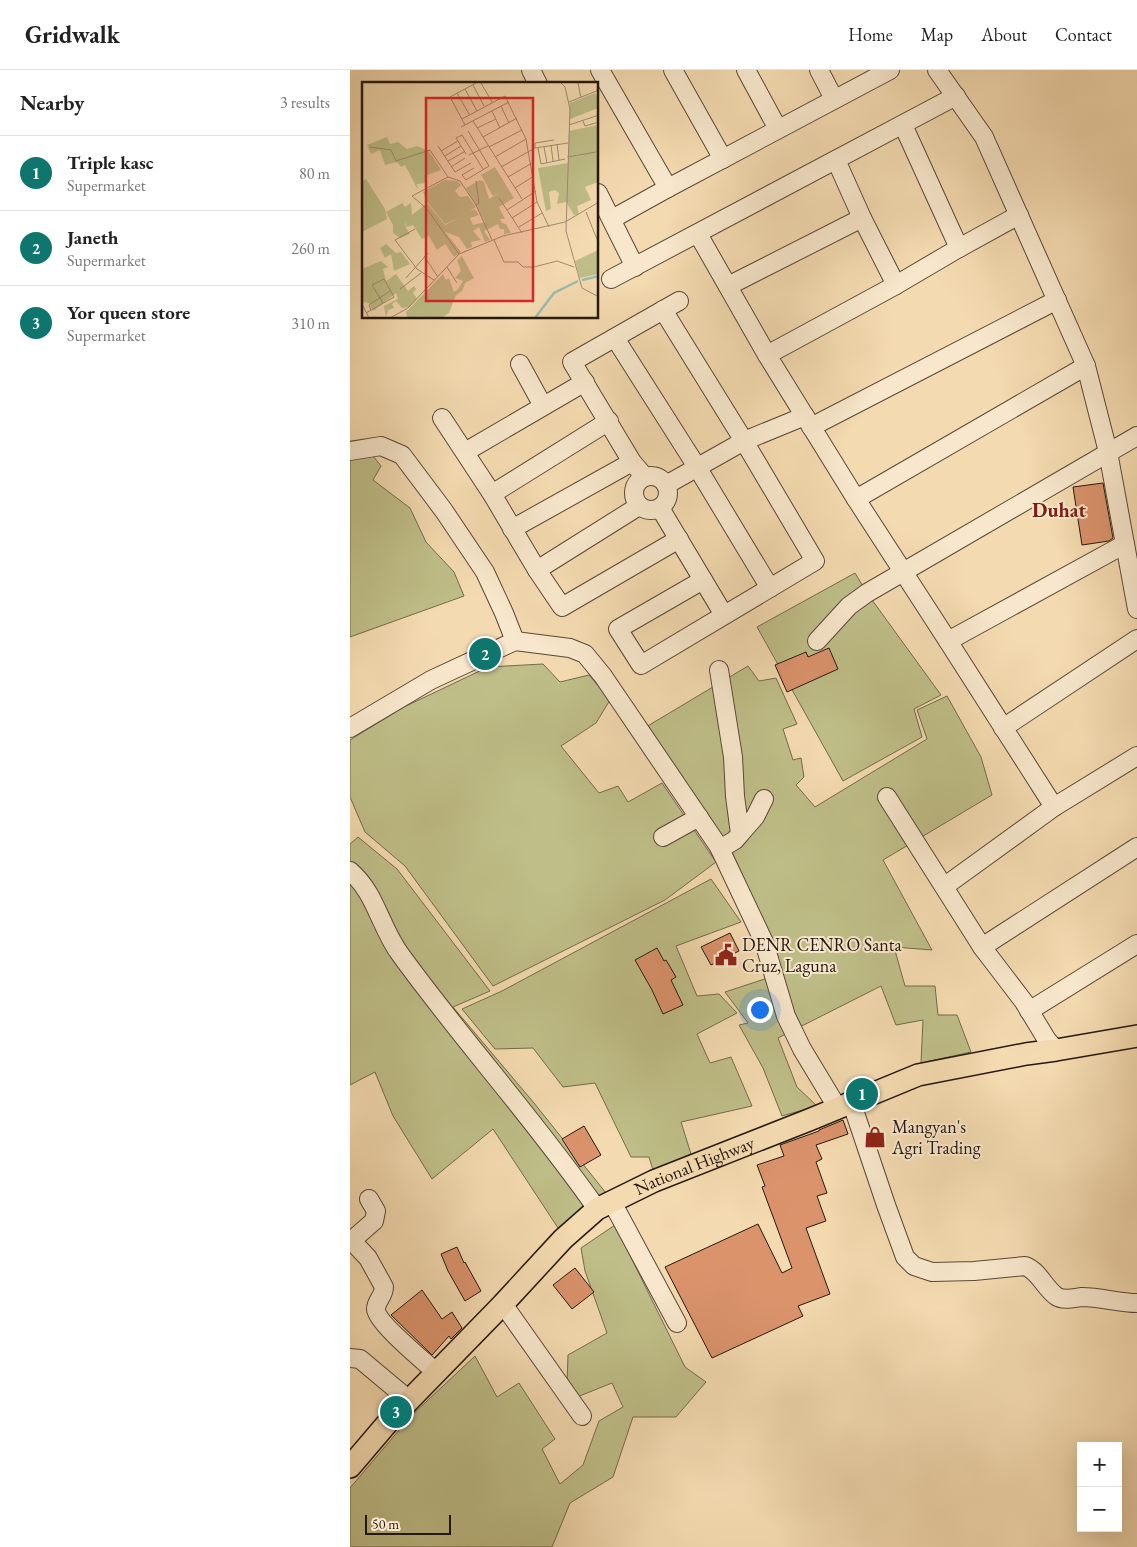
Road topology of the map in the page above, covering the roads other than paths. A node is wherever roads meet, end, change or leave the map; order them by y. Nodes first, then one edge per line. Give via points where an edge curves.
1 (531, 70) edge
2 (600, 70) edge
3 (674, 70) edge
4 (746, 70) edge
5 (819, 70) edge
6 (890, 70) edge
7 (937, 70) edge
8 (537, 82) edge
9 (956, 96) junction
10 (834, 98) junction
11 (903, 125) junction
12 (778, 129) junction
13 (723, 159) junction
14 (836, 160) junction
15 (668, 188) junction
16 (599, 195) edge
17 (1019, 215) junction
18 (862, 218) junction
19 (612, 219) junction
20 (698, 234) junction
21 (959, 248) junction
22 (635, 267) junction
23 (611, 279) dead end
24 (896, 285) junction
25 (728, 286) junction
26 (1056, 300) junction
27 (679, 301) dead end
28 (663, 310) junction
29 (615, 338) junction
30 (767, 355) junction
31 (520, 364) dead end
32 (1086, 366) junction
33 (585, 382) junction
34 (543, 406) junction
35 (442, 418) dead end
36 (609, 421) junction
37 (808, 421) junction
38 (1137, 436) edge
39 (744, 440) junction
40 (350, 451) edge
41 (465, 452) junction
42 (1108, 452) junction
43 (632, 462) junction
44 (697, 467) junction
45 (645, 477) junction
46 (666, 485) junction
47 (492, 494) junction
48 (856, 499) junction
49 (640, 506) junction
50 (660, 508) junction
51 (512, 529) junction
52 (679, 539) junction
53 (1125, 544) junction
54 (537, 570) junction
55 (903, 573) junction
56 (703, 580) junction
57 (770, 588) junction
58 (1137, 609) edge
59 (724, 615) junction
60 (1137, 639) edge
61 (515, 641) junction
62 (817, 641) dead end
63 (948, 641) junction
64 (719, 670) dead end
65 (350, 728) edge
66 (1003, 728) junction
67 (1137, 756) edge
68 (887, 797) dead end
69 (764, 799) dead end
70 (1054, 807) junction
71 (699, 816) junction
72 (740, 834) junction
73 (663, 837) dead end
74 (1137, 847) edge
75 (720, 849) junction
76 (350, 871) edge
77 (945, 886) junction
78 (1137, 944) edge
79 (982, 947) junction
80 (1029, 1011) junction
81 (1137, 1036) edge
82 (1056, 1050) junction
83 (844, 1104) junction
84 (369, 1199) dead end
85 (604, 1205) junction
86 (350, 1241) edge
87 (1137, 1303) edge
88 (503, 1304) junction
89 (677, 1323) dead end
90 (350, 1358) edge
91 (437, 1373) junction
92 (409, 1400) junction
93 (582, 1416) dead end
94 (350, 1467) edge

1 - 8 street
2 - 15 street
3 - 13 street
4 - 12 street
5 - 10 street
6 - 10 street
7 - 9 street
9 - 11 street
9 - 17 street via 984,138
10 - 12 street
11 - 14 street
11 - 21 street
12 - 13 street
13 - 15 street
14 - 18 street
14 - 20 street
15 - 19 street
16 - 19 street
17 - 21 street
17 - 26 street
18 - 24 street
18 - 25 street
19 - 22 street
20 - 22 street
20 - 25 street
21 - 24 street
22 - 23 street
24 - 30 street
25 - 30 street
26 - 32 street
26 - 37 street
27 - 28 street
28 - 29 street
28 - 39 street
29 - 33 street via 572,362
29 - 44 street
30 - 37 street
31 - 34 street
32 - 42 street
32 - 48 street
33 - 34 street
33 - 36 street
34 - 41 street
35 - 41 street
36 - 43 street
36 - 47 street
37 - 39 street
37 - 48 street
38 - 42 street
39 - 44 street
39 - 57 street via 815,561
40 - 61 street via 381,446 402,455 484,572
41 - 47 street
42 - 53 street
42 - 55 street
43 - 45 street
43 - 51 street
44 - 46 street
44 - 57 street
45 - 46 street via 657,477
45 - 49 street via 634,488 634,498
46 - 50 street via 668,497
47 - 51 street
48 - 55 street
49 - 50 street via 649,510
49 - 54 street
50 - 52 street
51 - 54 street
52 - 54 street via 562,607
52 - 56 street
53 - 58 street
53 - 63 street
55 - 62 street via 849,606
55 - 63 street
56 - 59 street
56 - 59 street via 618,629 641,665
57 - 59 street
60 - 66 street
61 - 65 street via 431,680
61 - 71 street via 570,648 585,654
63 - 66 street
64 - 72 street via 733,757
66 - 70 street
67 - 70 street
68 - 77 street
69 - 72 street via 755,817
70 - 77 street
71 - 73 street
71 - 75 street
72 - 75 street
74 - 79 street
75 - 83 street via 764,942 786,1016 802,1048
76 - 85 street via 371,895 392,940 432,998 568,1167
77 - 79 street
78 - 80 street
79 - 80 street
80 - 82 street
81 - 82 main road, National Highway
82 - 83 main road, National Highway via 918,1075
83 - 85 main road, National Highway
83 - 87 street via 905,1257 914,1266 932,1272 1025,1266 1031,1268 1056,1296 1064,1299 1083,1297
84 - 86 street via 376,1211 374,1221
85 - 88 main road, National Highway via 563,1239
85 - 89 street
86 - 91 street via 368,1258 384,1287 376,1306 377,1314
88 - 91 main road, National Highway
88 - 93 street
90 - 92 street via 360,1359
91 - 92 main road, National Highway
92 - 94 main road, National Highway

